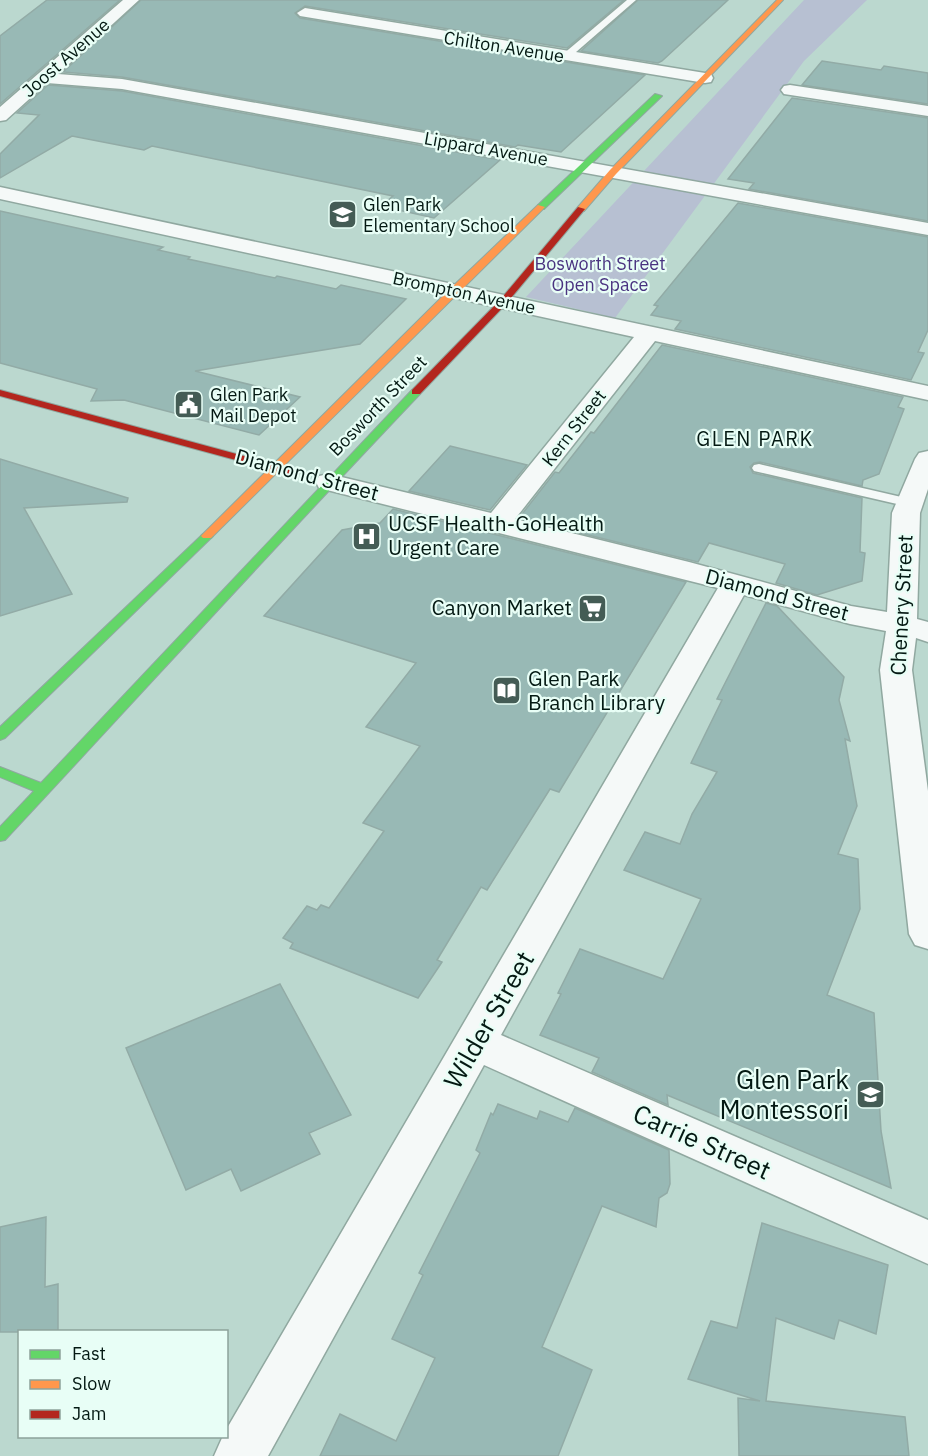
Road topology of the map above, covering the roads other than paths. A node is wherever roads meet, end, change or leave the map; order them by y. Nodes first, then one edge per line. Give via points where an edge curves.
1 (132, 0) edge
2 (632, 0) edge
3 (780, 0) edge
4 (305, 13) dead end
5 (565, 57) junction
6 (685, 70) junction
7 (42, 78) junction
8 (705, 78) junction
9 (790, 90) dead end
10 (928, 111) edge
11 (0, 116) edge
12 (583, 167) junction
13 (613, 172) junction
14 (0, 193) edge
15 (928, 229) edge
16 (453, 291) junction
17 (503, 302) junction
18 (649, 333) junction
19 (0, 393) edge
20 (928, 393) edge
21 (928, 459) edge
22 (277, 468) junction
23 (759, 468) dead end
24 (318, 479) junction
25 (917, 497) edge
26 (498, 524) junction
27 (736, 584) junction
28 (915, 628) edge
29 (0, 735) edge
30 (0, 772) edge
31 (45, 790) junction
32 (0, 836) edge
33 (928, 934) edge
34 (476, 1043) junction
35 (928, 1242) edge
36 (240, 1456) edge

1 - 7 street, Joost Avenue
2 - 5 lane
3 - 8 main road, Bosworth Street
4 - 5 street, Chilton Avenue
5 - 6 street, Chilton Avenue
6 - 8 street, Chilton Avenue
6 - 12 main road, Bosworth Street
7 - 11 street, Joost Avenue
7 - 12 street, Lippard Avenue via 123,84
8 - 13 main road, Bosworth Street
9 - 10 street
12 - 13 street, Lippard Avenue
12 - 16 main road, Bosworth Street
13 - 15 street, Lippard Avenue
13 - 17 main road, Bosworth Street
14 - 16 street, Brompton Avenue
16 - 17 street, Brompton Avenue
16 - 22 main road, Bosworth Street
17 - 18 street, Brompton Avenue
17 - 24 main road, Bosworth Street
18 - 20 street, Brompton Avenue
18 - 26 street, Kern Street
19 - 22 main road, Diamond Street
21 - 25 street, Chenery Street
22 - 24 main road, Diamond Street
22 - 29 main road, Bosworth Street
23 - 25 lane
24 - 26 street, Diamond Street
24 - 31 main road, Bosworth Street
25 - 28 street, Chenery Street via 904,538
26 - 27 street, Diamond Street
27 - 28 street, Diamond Street
27 - 34 street, Wilder Street
28 - 33 street, Chenery Street via 896,670
30 - 31 main road
31 - 32 main road, Bosworth Street
34 - 35 street, Carrie Street
34 - 36 street, Wilder Street

